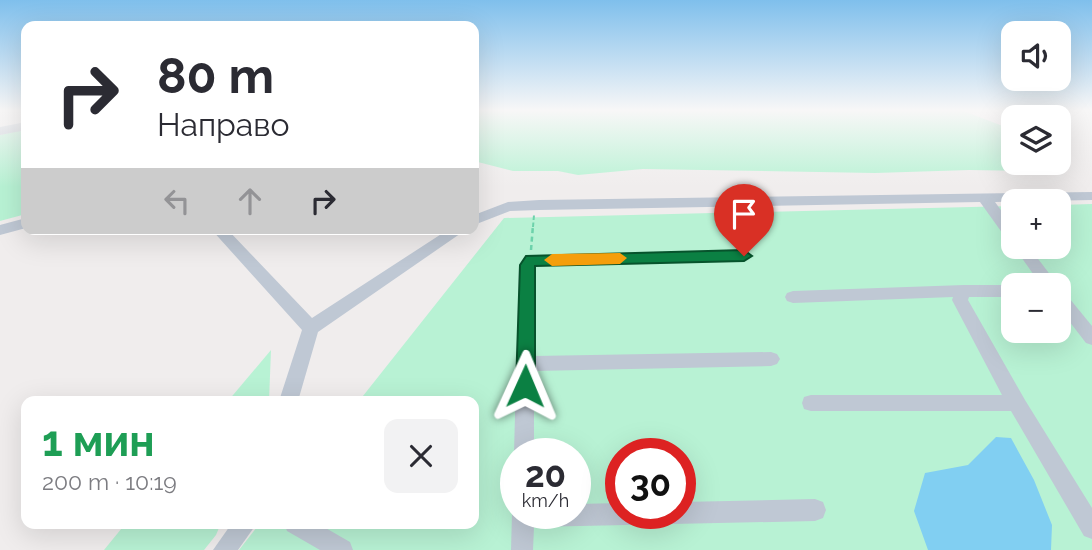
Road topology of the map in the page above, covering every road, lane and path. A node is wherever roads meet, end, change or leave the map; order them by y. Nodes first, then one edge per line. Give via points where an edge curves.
1 (985, 199) junction
2 (1089, 200) edge
3 (539, 205) junction
4 (479, 218) edge
5 (1001, 221) edge
6 (21, 224) edge
7 (0, 230) edge
8 (224, 235) edge
9 (451, 235) edge
10 (744, 256) dead end
11 (1030, 259) edge
12 (531, 260) junction
13 (1041, 273) edge
14 (964, 291) junction
15 (1001, 291) edge
16 (793, 297) dead end
17 (1071, 312) edge
18 (311, 328) junction
19 (1092, 338) edge
20 (771, 359) dead end
21 (526, 364) junction
22 (290, 396) edge
23 (811, 403) dead end
24 (1020, 410) junction
25 (524, 438) edge
26 (815, 510) dead end
27 (591, 514) edge
28 (1092, 528) edge
29 (241, 529) edge
30 (305, 529) edge
31 (523, 529) edge
32 (224, 550) edge
33 (342, 550) edge
34 (522, 550) edge

1 - 2 street
1 - 3 street
1 - 5 street
3 - 4 street via 508,207
3 - 12 path via 532,218
6 - 7 street
8 - 18 street
9 - 18 street
10 - 12 street
11 - 13 street
12 - 21 street via 527,265
14 - 15 street
14 - 16 street
14 - 24 street via 960,300
17 - 19 street
18 - 22 street
20 - 21 street
21 - 25 street
23 - 24 street via 1016,403
24 - 28 street
26 - 27 street
29 - 32 street
30 - 33 street
31 - 34 street

